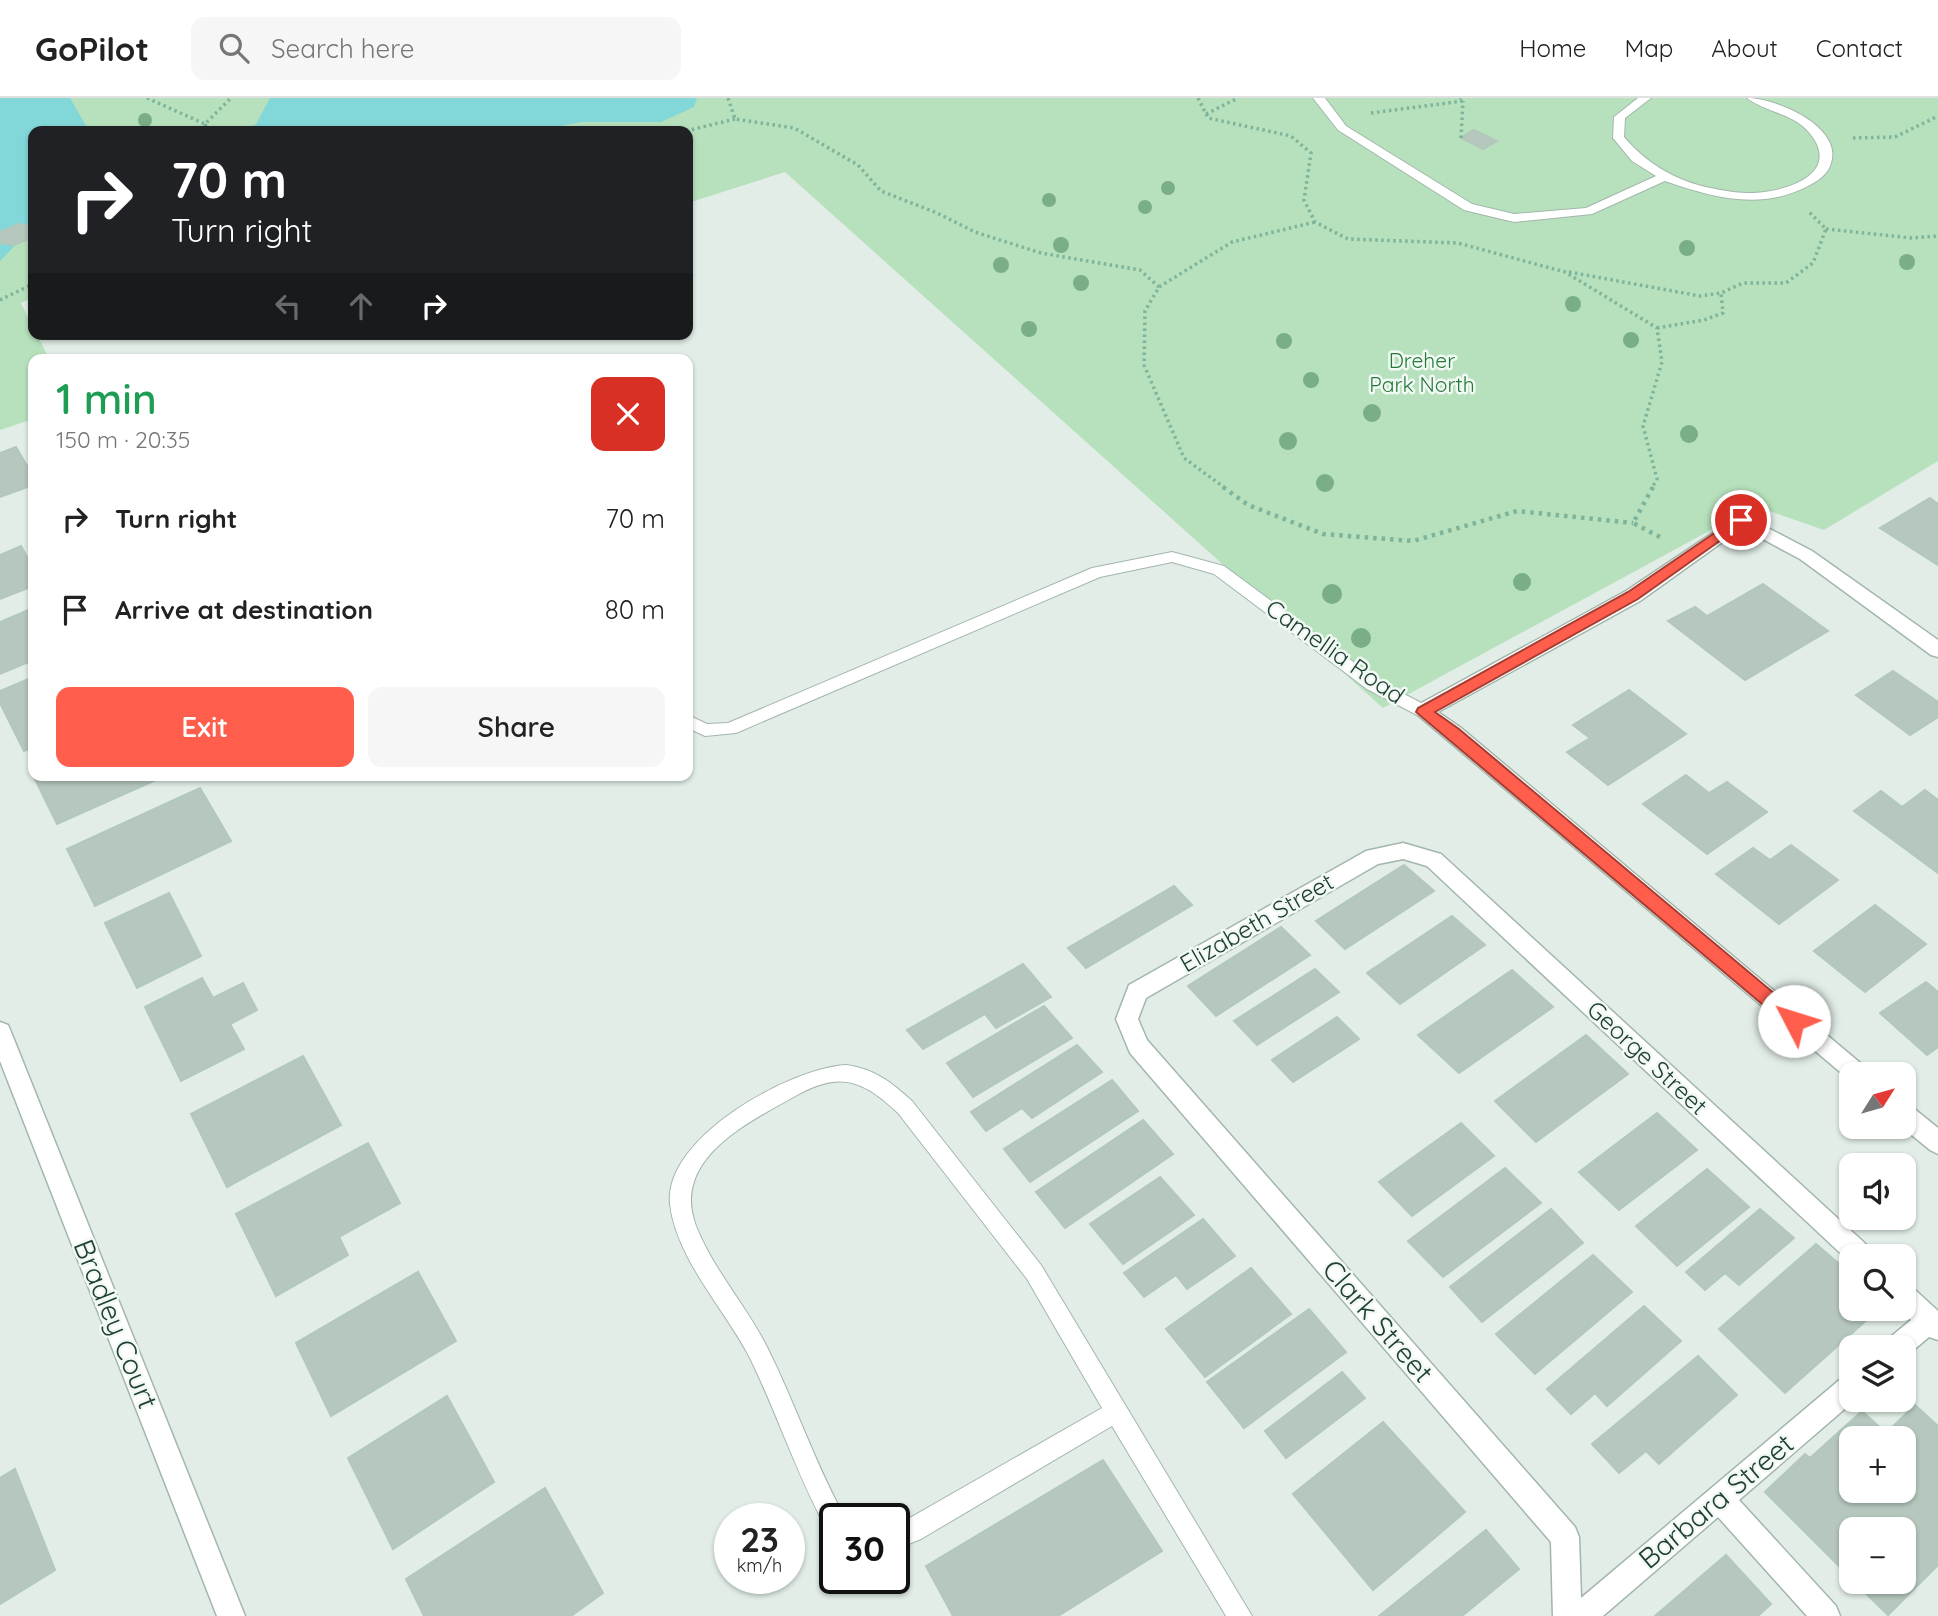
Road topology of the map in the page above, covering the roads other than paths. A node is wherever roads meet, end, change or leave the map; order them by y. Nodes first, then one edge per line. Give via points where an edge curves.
1 (1319, 98) edge
2 (1645, 98) edge
3 (1753, 98) edge
4 (1663, 177) junction
5 (1938, 650) edge
6 (1423, 712) junction
7 (693, 724) edge
8 (1434, 860) joint
9 (0, 1032) edge
10 (1138, 1046) joint
11 (1843, 1062) edge
12 (1916, 1124) edge
13 (1938, 1143) edge
14 (1848, 1244) edge
15 (1916, 1307) edge
16 (1934, 1324) edge
17 (1916, 1336) edge
18 (1839, 1397) edge
19 (1117, 1411) junction
20 (1719, 1497) junction
21 (826, 1503) edge
22 (910, 1532) edge
23 (231, 1616) edge
24 (1240, 1616) edge
25 (1567, 1616) edge
26 (1581, 1616) edge
27 (1826, 1616) edge

1 - 4 lane via 1342,128 1468,207 1514,218 1588,211
2 - 4 lane via 1621,115 1617,130 1623,146 1639,163
3 - 4 lane via 1804,122 1821,139 1827,155 1823,170 1810,183 1788,192 1726,195
5 - 6 street via 1806,555 1741,520 1633,596
6 - 7 lane, Camellia Road via 1373,685 1219,570 1172,557 1097,572 730,729 705,730
6 - 11 street, Camellia Road
8 - 10 street, Elizabeth Street via 1403,851 1373,857 1137,992 1128,1019
8 - 14 street, George Street
9 - 23 street, Bradley Court
10 - 25 street, Clark Street via 1565,1537
12 - 13 street
15 - 16 street
16 - 17 street
18 - 20 street, Barbara Street
19 - 21 lane via 1034,1272 905,1107 880,1084 863,1077 833,1073 811,1077 717,1136 685,1178 680,1206 693,1241 757,1351
19 - 22 lane
19 - 24 lane
20 - 26 street, Barbara Street
20 - 27 street

